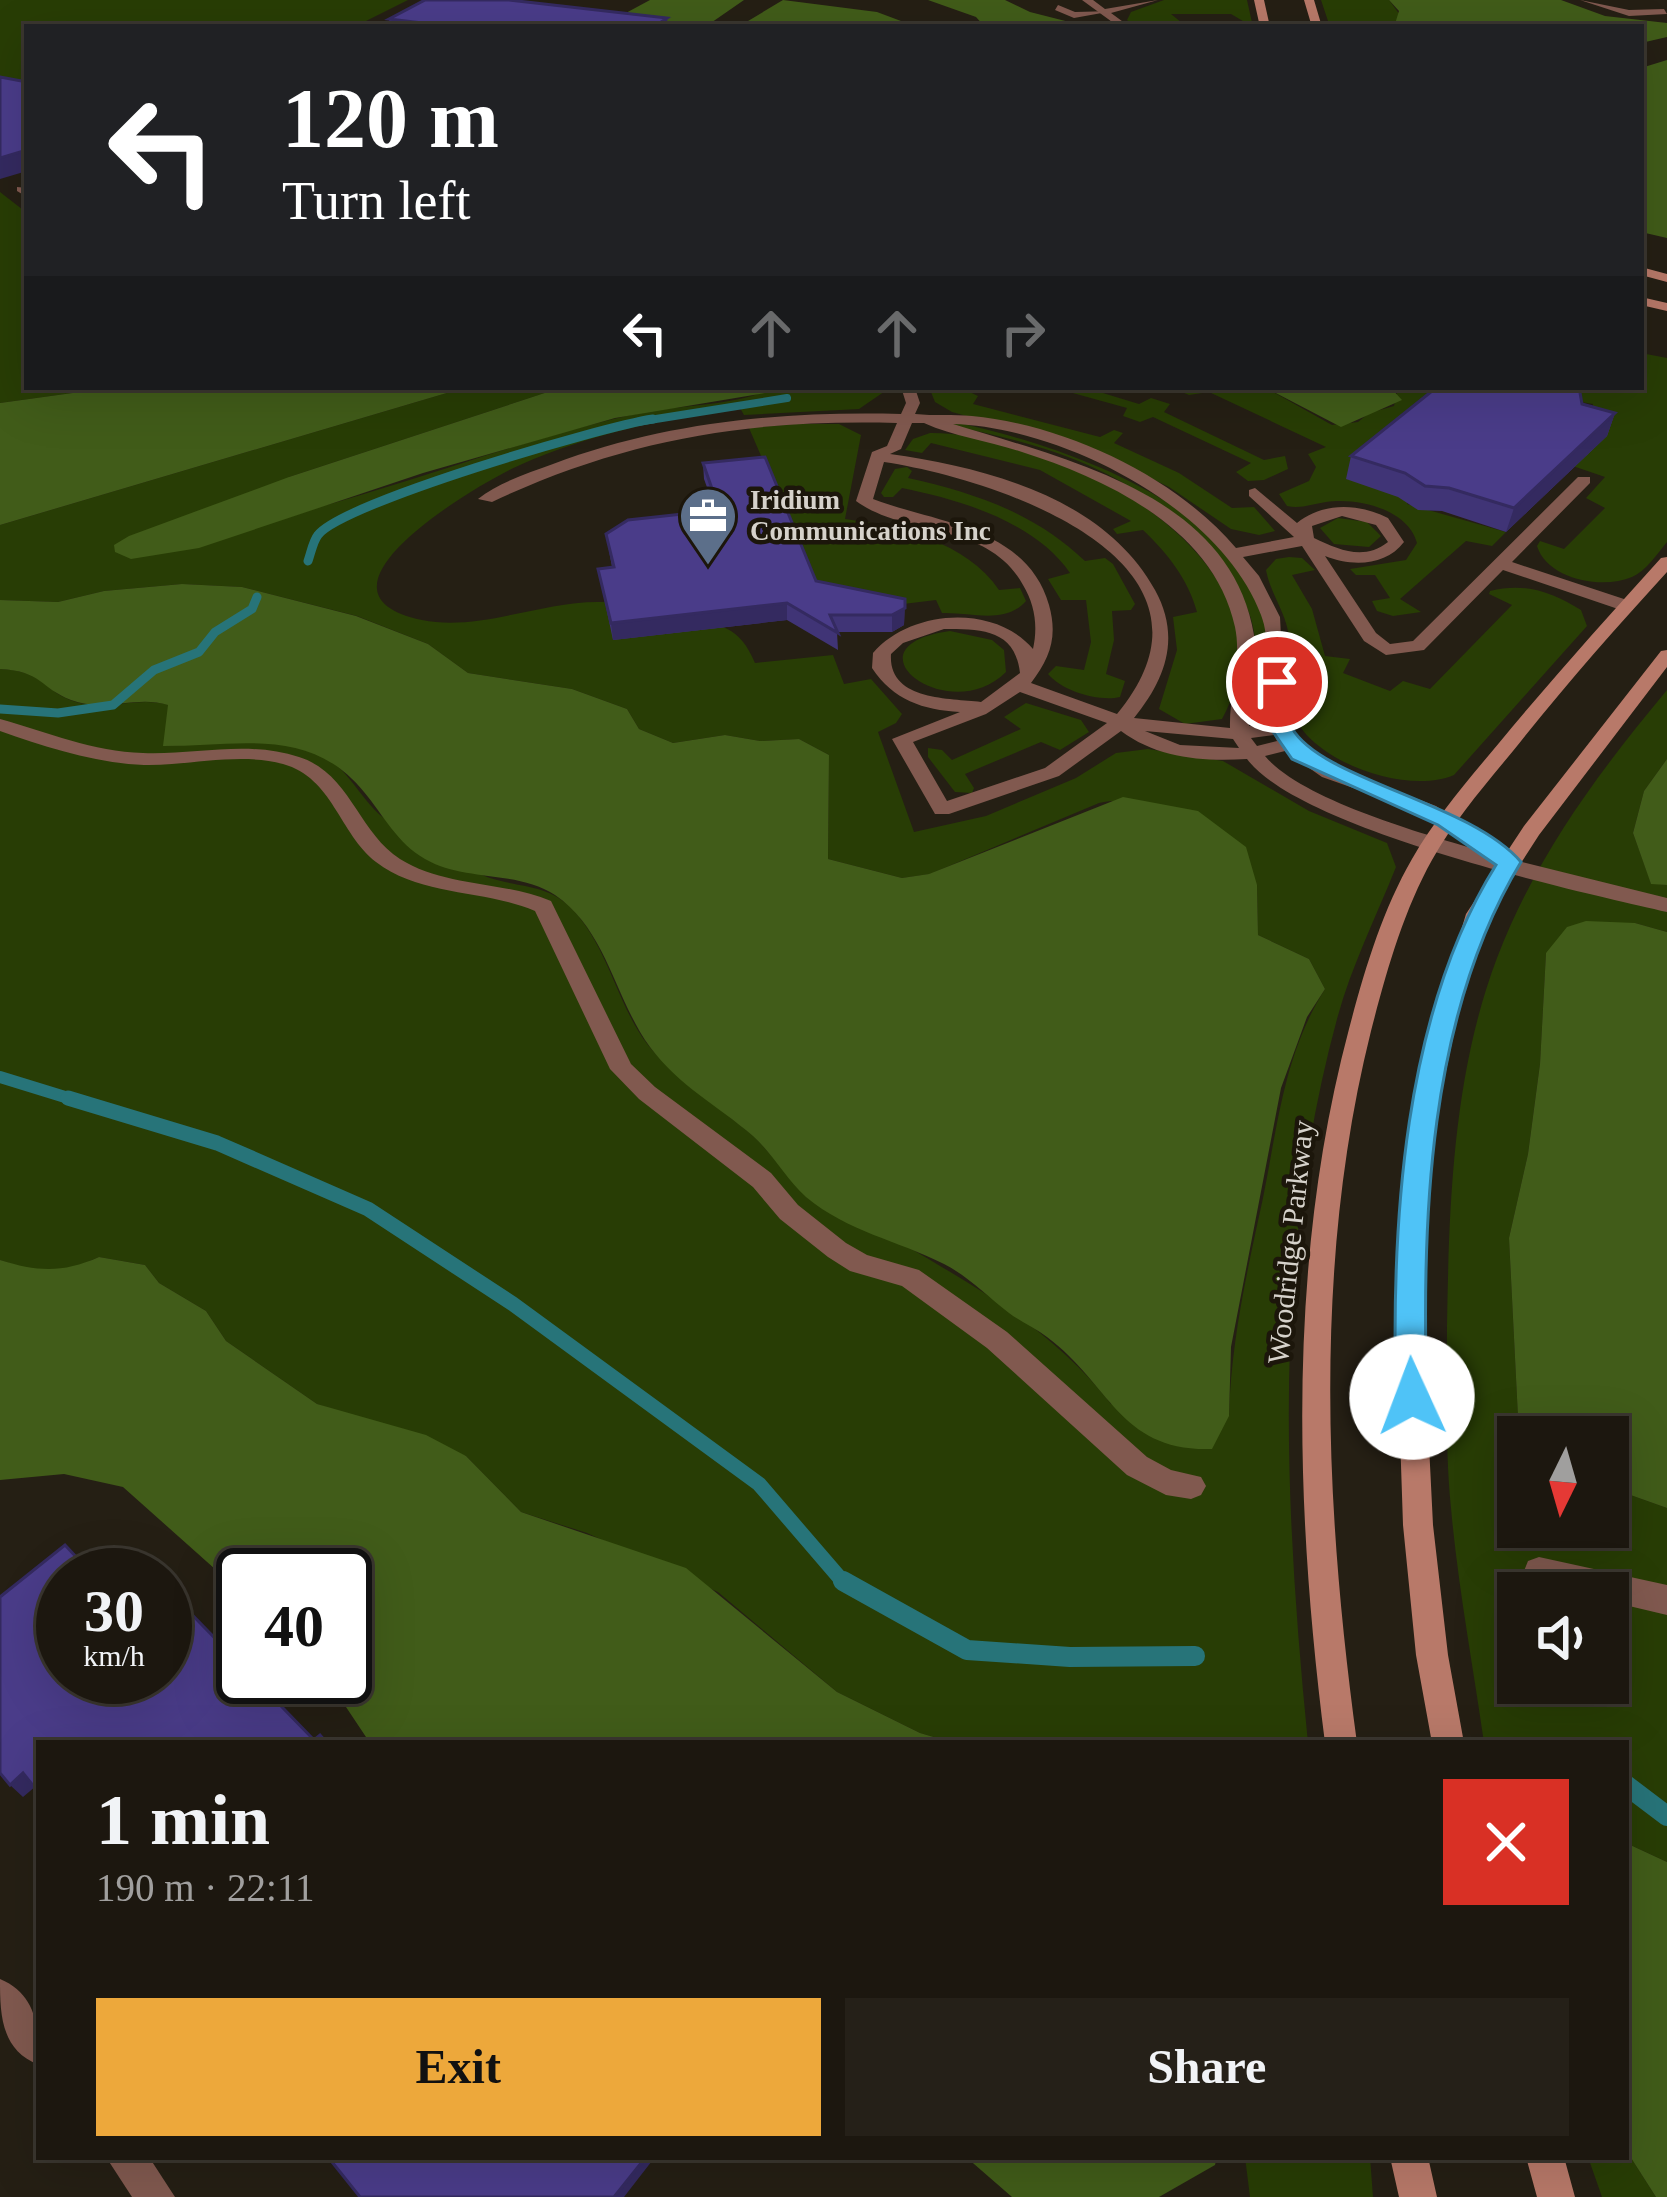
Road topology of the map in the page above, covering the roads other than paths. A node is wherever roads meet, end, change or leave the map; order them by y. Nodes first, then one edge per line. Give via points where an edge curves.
1 (1087, 0) edge
2 (1153, 0) edge
3 (1585, 0) edge
4 (1058, 8) dead end
5 (1108, 11) junction
6 (1666, 12) edge
7 (1122, 24) edge
8 (904, 390) edge
9 (910, 390) edge
10 (885, 405) junction
11 (907, 418) junction
12 (928, 419) junction
13 (879, 455) junction
14 (1584, 480) edge
15 (1255, 493) dead end
16 (487, 500) dead end
17 (1306, 540) junction
18 (1236, 553) junction
19 (1667, 562) edge
20 (1499, 563) junction
21 (1627, 606) junction
22 (1667, 655) edge
23 (1024, 679) junction
24 (995, 704) junction
25 (1121, 722) junction
26 (0, 725) edge
27 (1284, 736) junction
28 (1244, 743) junction
29 (1447, 820) junction
30 (1432, 843) junction
31 (1509, 862) junction
32 (1667, 905) edge
33 (1192, 1486) dead end
34 (1539, 1571) dead end
35 (1667, 1600) edge
36 (1341, 1740) edge
37 (1448, 1740) edge
38 (0, 1997) edge
39 (36, 2043) edge
40 (127, 2160) edge
41 (1410, 2160) edge
42 (1547, 2160) edge
43 (156, 2197) edge
44 (1418, 2197) edge
45 (1556, 2197) edge

1 - 5 street
2 - 5 street
3 - 6 street via 1629,14
4 - 5 street via 1074,15
5 - 7 street
8 - 10 street
9 - 11 street
10 - 11 street
10 - 13 street via 868,446
10 - 16 street via 658,434 575,458
11 - 12 street
11 - 13 street via 893,449
12 - 18 street via 988,424 1092,456 1175,501
12 - 28 street via 1072,464 1191,537 1240,613
13 - 23 street via 867,503 970,534 1022,569 1047,634
13 - 25 street via 1013,488 1077,520 1135,567 1161,644 1150,683
14 - 20 street
15 - 17 street
17 - 17 street via 1354,558 1383,554 1396,542 1390,527 1349,512 1311,517
17 - 18 street
17 - 20 street via 1386,650 1418,646
18 - 27 street via 1277,638
19 - 21 street, Woodridge Parkway
20 - 21 street
21 - 29 street, Woodridge Parkway
22 - 31 street
23 - 24 street
23 - 24 street via 1031,659 1024,646 978,625 926,624 882,653 886,679 921,701
23 - 25 street
24 - 25 street via 902,739 942,810 1052,772
25 - 28 street via 1162,746
26 - 33 street via 141,759 295,761 323,776 379,854 405,872 521,894 543,906 622,1070 646,1093 762,1180 837,1250 910,1278 997,1340 1137,1466
27 - 28 street
27 - 29 street via 1330,770
28 - 30 street via 1274,777 1332,808
29 - 30 street, Woodridge Parkway
29 - 31 street
30 - 31 street
30 - 36 street, Woodridge Parkway via 1383,949 1354,1048 1329,1187 1315,1385 1329,1670
31 - 32 street
31 - 37 street via 1477,914 1447,1014 1418,1147 1408,1285 1420,1562
34 - 35 street
38 - 39 street
40 - 43 street
41 - 44 street
42 - 45 street

